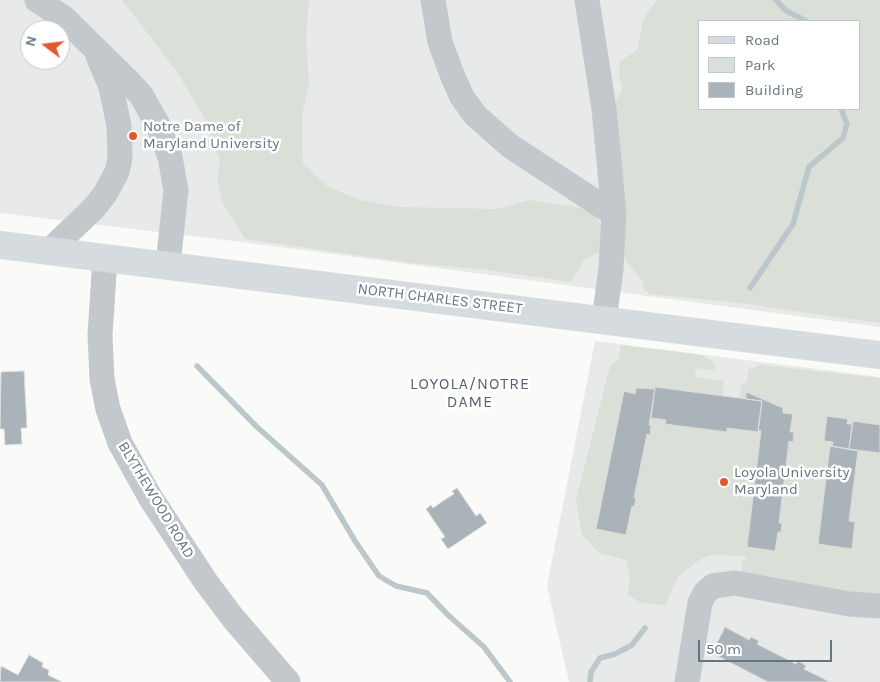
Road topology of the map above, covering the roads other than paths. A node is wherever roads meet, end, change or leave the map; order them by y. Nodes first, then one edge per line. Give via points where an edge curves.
1 (37, 0) edge
2 (432, 0) edge
3 (586, 0) edge
4 (94, 47) junction
5 (614, 214) junction
6 (0, 244) edge
7 (49, 251) junction
8 (104, 258) junction
9 (168, 266) junction
10 (604, 320) junction
11 (880, 355) edge
12 (880, 606) edge
13 (288, 682) edge
14 (686, 682) edge

1 - 4 street via 64,18
2 - 5 street via 440,42 462,98 475,115 510,146
3 - 5 street via 602,92
4 - 7 street via 116,108 120,144 117,172 94,208
4 - 9 street via 141,95 170,156 176,190
5 - 10 street
6 - 7 main road, NORTH CHARLES STREET
7 - 8 main road, NORTH CHARLES STREET
8 - 9 main road, NORTH CHARLES STREET
8 - 13 street, BLYTHEWOOD ROAD via 101,365 108,409 120,443 150,497 206,582 247,636
9 - 10 main road, NORTH CHARLES STREET
10 - 11 main road, NORTH CHARLES STREET
12 - 14 street via 849,604 734,583 714,586 700,602

